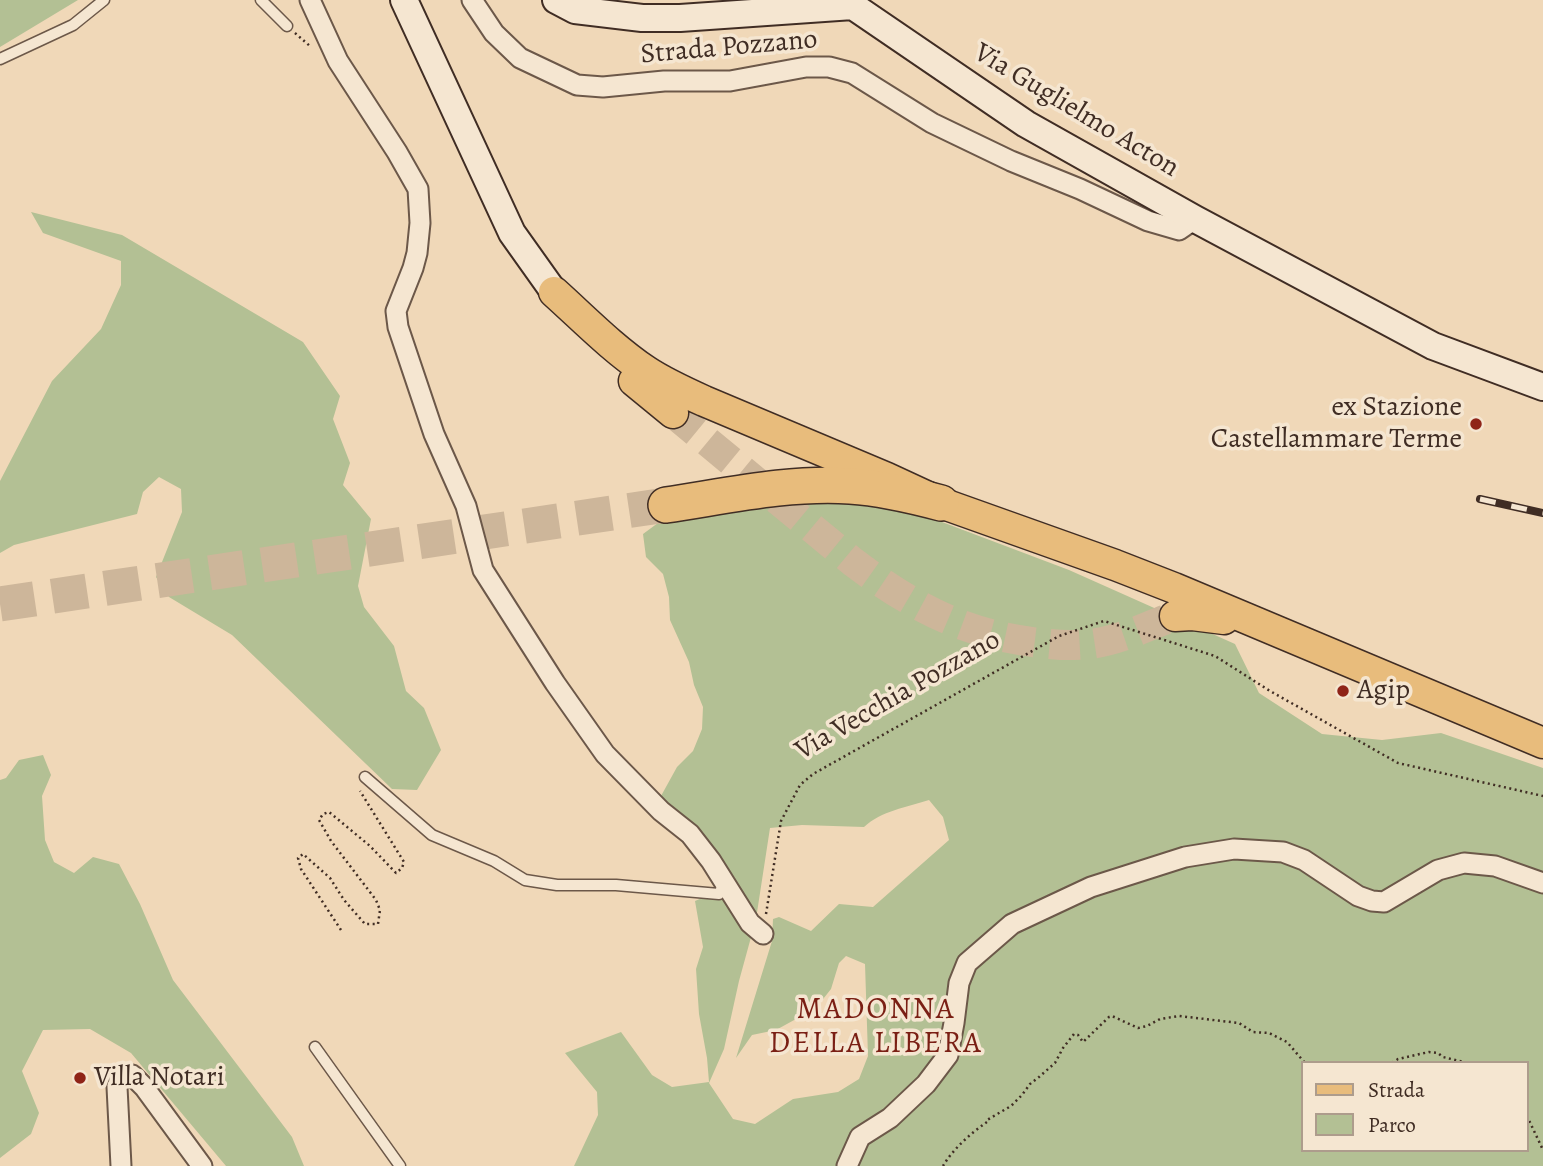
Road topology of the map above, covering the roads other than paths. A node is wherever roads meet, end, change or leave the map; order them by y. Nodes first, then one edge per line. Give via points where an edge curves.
1 (104, 0) edge
2 (261, 0) edge
3 (310, 0) edge
4 (404, 0) edge
5 (472, 0) edge
6 (556, 0) edge
7 (287, 26) dead end
8 (0, 59) edge
9 (1195, 219) junction
10 (554, 292) junction
11 (1543, 387) edge
12 (673, 413) tunnel mouth
13 (941, 503) junction
14 (666, 505) tunnel mouth
15 (1175, 616) tunnel mouth
16 (1266, 626) junction
17 (1543, 743) edge
18 (365, 777) road end
19 (724, 883) junction
20 (1543, 883) edge
21 (763, 934) road end
22 (315, 1047) dead end
23 (121, 1166) edge
24 (202, 1166) edge
25 (400, 1166) edge
26 (847, 1166) edge

1 - 8 lane via 73,25
2 - 7 lane
3 - 19 street via 338,61 418,189 417,253 396,311 398,327 434,434 466,506 483,570 605,754 690,834
4 - 10 street via 513,233
5 - 9 street, Strada Pozzano via 494,33 520,58 577,85 730,81 829,67 852,73 943,128 1148,221 1179,230
6 - 9 street, Via Guglielmo Acton via 575,10 642,18 853,6 1026,124
9 - 11 street, Via Guglielmo Acton via 1433,346
10 - 12 main road via 594,344
10 - 13 main road via 615,347 676,388
13 - 14 highway via 875,489 817,485
13 - 16 main road via 1115,565
15 - 16 main road
16 - 17 main road
18 - 19 lane via 432,835 494,861 525,880 719,894
19 - 21 street via 750,923
20 - 26 street via 1495,866 1464,863 1438,870 1384,902 1372,901 1283,852 1234,849 1185,856 1091,887 1012,924 967,963 959,983 948,1055 890,1118 860,1137
22 - 25 lane
23 - 24 street via 117,1087 123,1074 132,1075 144,1087

